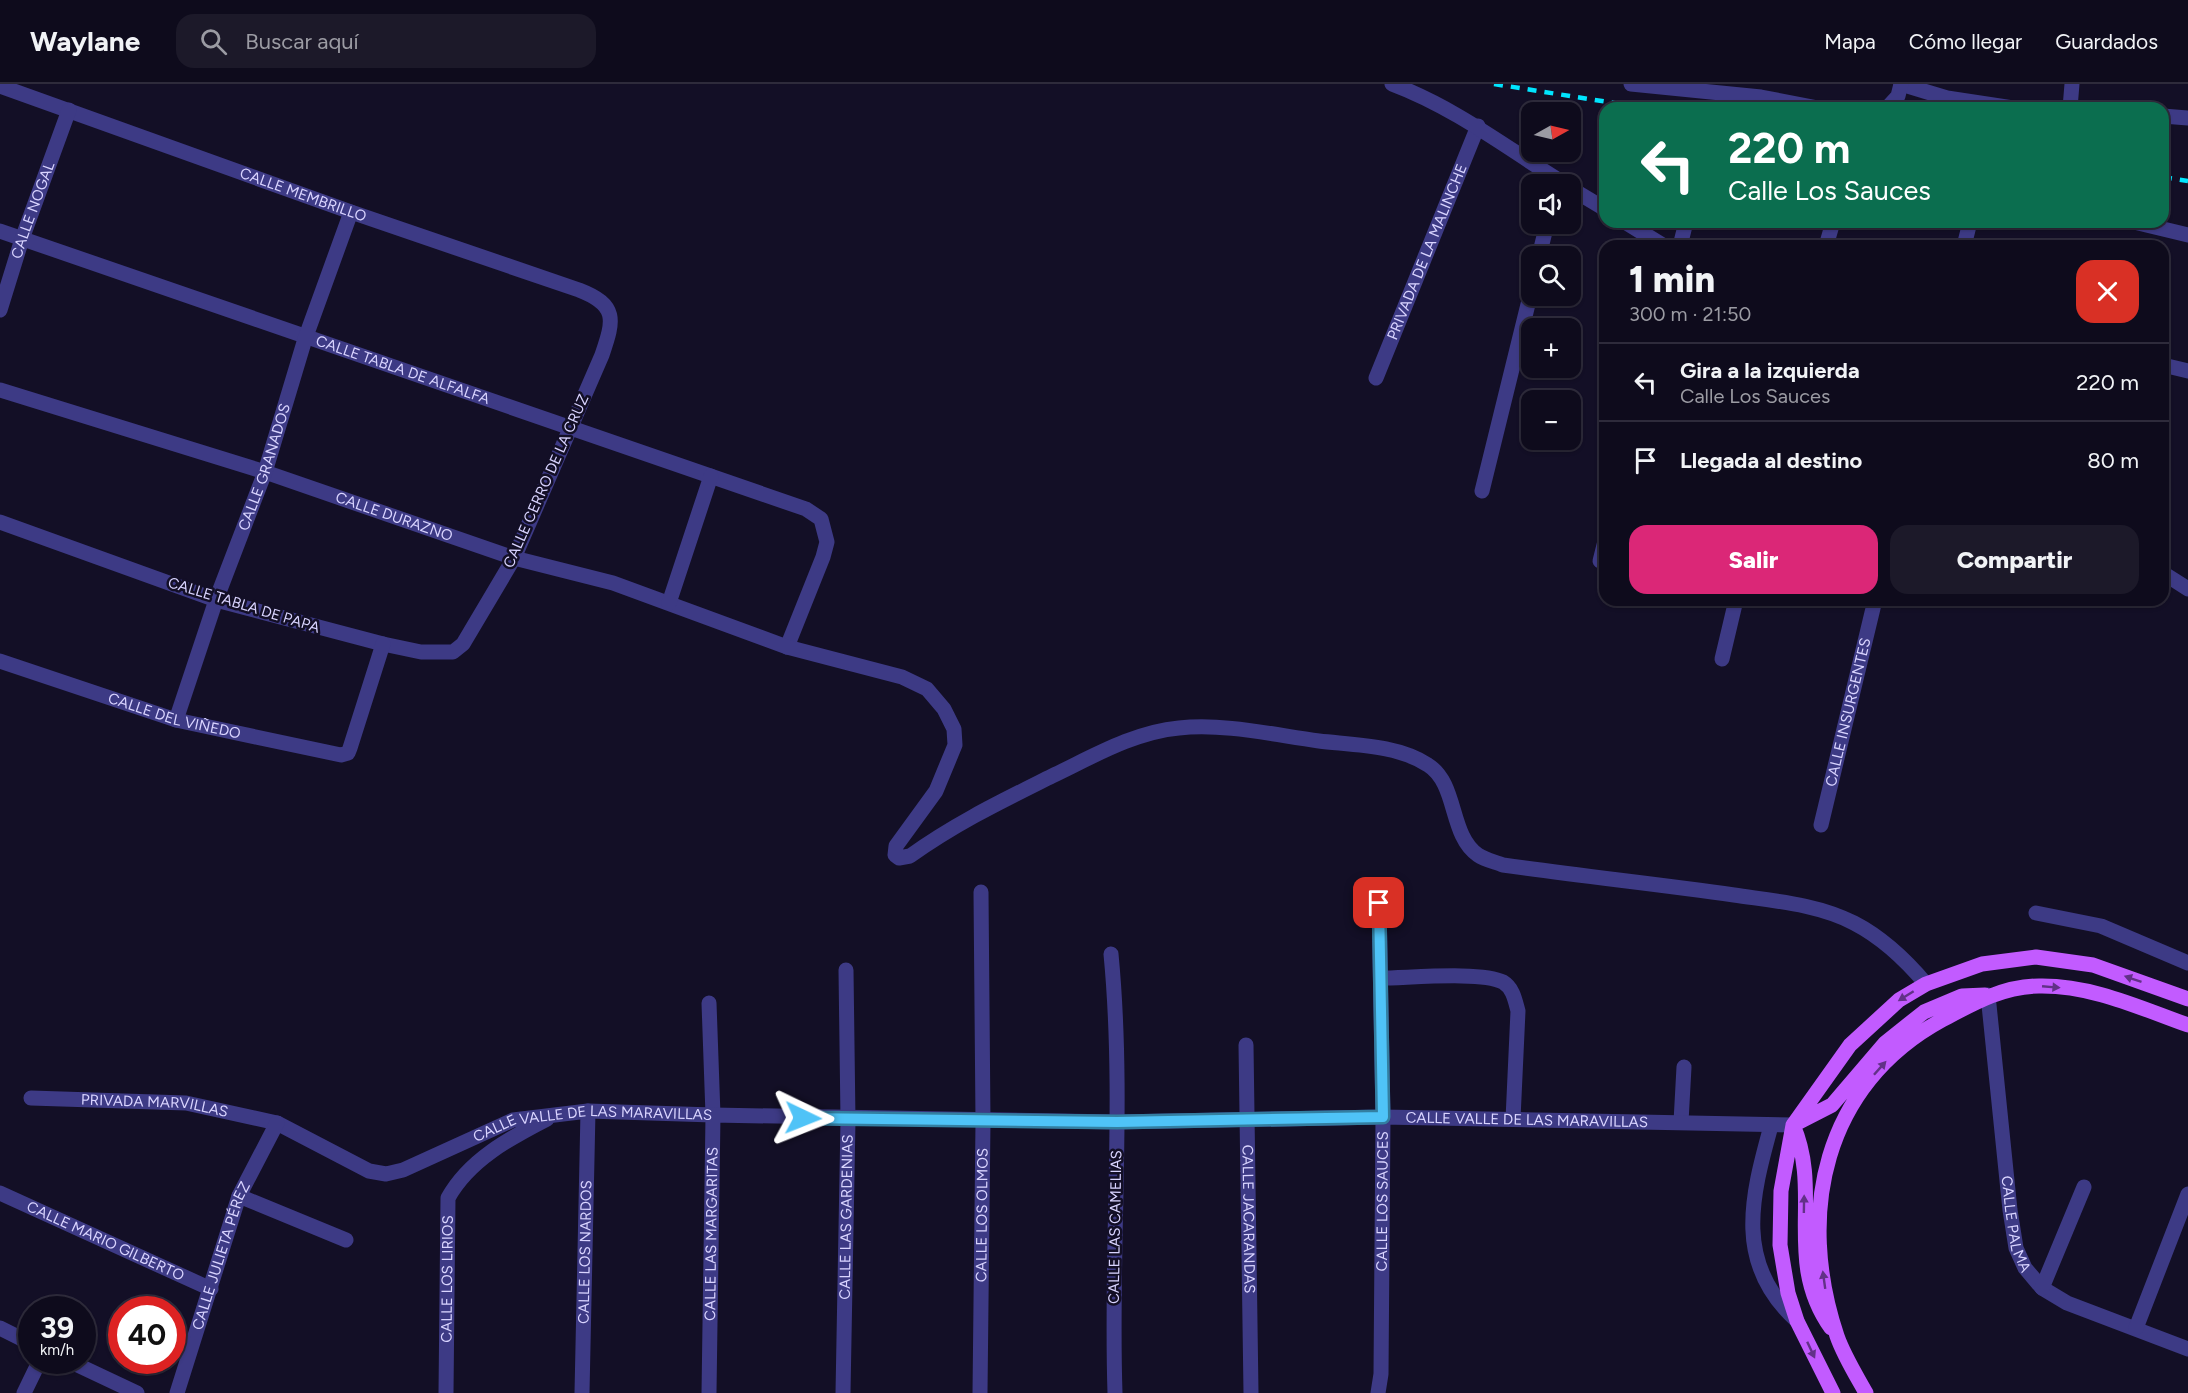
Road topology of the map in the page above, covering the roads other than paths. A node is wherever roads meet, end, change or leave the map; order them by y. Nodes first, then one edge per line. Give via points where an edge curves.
1 (1392, 84) edge
2 (1631, 84) edge
3 (1901, 84) edge
4 (2072, 84) edge
5 (0, 86) edge
6 (1787, 102) edge
7 (1892, 102) edge
8 (1973, 102) edge
9 (2070, 102) edge
10 (69, 110) junction
11 (2169, 116) edge
12 (2188, 118) edge
13 (1478, 126) junction
14 (1548, 174) edge
15 (1581, 195) edge
16 (1599, 205) edge
17 (351, 212) junction
18 (1635, 228) edge
19 (2159, 228) edge
20 (0, 231) edge
21 (2188, 235) edge
22 (22, 239) junction
23 (1654, 240) edge
24 (607, 305) joint
25 (1528, 306) edge
26 (0, 310) edge
27 (305, 339) junction
28 (2169, 366) edge
29 (2188, 371) edge
30 (1376, 378) dead end
31 (0, 390) edge
32 (571, 428) junction
33 (265, 472) junction
34 (711, 476) junction
35 (1482, 491) dead end
36 (0, 522) edge
37 (514, 558) junction
38 (2169, 577) edge
39 (2188, 589) edge
40 (216, 600) junction
41 (669, 603) junction
42 (1735, 606) edge
43 (1874, 606) edge
44 (383, 644) junction
45 (787, 646) junction
46 (459, 650) joint
47 (1722, 658) dead end
48 (0, 661) edge
49 (176, 720) junction
50 (1821, 825) dead end
51 (981, 892) dead end
52 (1379, 903) dead end
53 (2036, 912) dead end
54 (1111, 954) dead end
55 (2188, 963) edge
56 (846, 970) dead end
57 (1381, 978) junction
58 (1926, 984) junction
59 (1988, 995) junction
60 (2188, 999) edge
61 (709, 1003) dead end
62 (2188, 1025) edge
63 (1246, 1045) dead end
64 (1684, 1066) dead end
65 (31, 1098) dead end
66 (588, 1112) junction
67 (559, 1113) junction
68 (713, 1115) junction
69 (1383, 1117) junction
70 (1248, 1119) junction
71 (1513, 1119) junction
72 (848, 1120) junction
73 (983, 1121) junction
74 (1117, 1122) junction
75 (1681, 1122) junction
76 (278, 1123) junction
77 (1792, 1125) junction
78 (1771, 1126) junction
79 (2084, 1187) dead end
80 (0, 1193) edge
81 (2188, 1194) edge
82 (239, 1196) junction
83 (346, 1240) dead end
84 (2042, 1288) junction
85 (211, 1289) junction
86 (1797, 1321) junction
87 (0, 1328) edge
88 (2136, 1328) junction
89 (18, 1337) edge
90 (1838, 1338) junction
91 (2188, 1349) edge
92 (33, 1374) edge
93 (96, 1374) edge
94 (24, 1393) edge
95 (137, 1393) edge
96 (177, 1393) edge
97 (446, 1393) edge
98 (582, 1393) edge
99 (709, 1393) edge
100 (843, 1393) edge
101 (980, 1393) edge
102 (1115, 1393) edge
103 (1251, 1393) edge
104 (1378, 1393) edge
105 (1833, 1393) edge
106 (1866, 1393) edge

1 - 13 street via 1434,101
2 - 6 street
3 - 7 street
3 - 8 street
4 - 9 street
5 - 10 street, CALLE MEMBRILLO
10 - 17 street, CALLE MEMBRILLO
10 - 22 street, CALLE NOGAL
11 - 12 street
13 - 14 street
13 - 30 street, PRIVADA DE LA MALINCHE
15 - 16 street
17 - 24 street, CALLE MEMBRILLO via 579,290
17 - 27 street, CALLE GRANADOS
18 - 23 street
19 - 21 street
20 - 22 street, CALLE TABLA DE ALFALFA
22 - 26 street, CALLE NOGAL
22 - 27 street, CALLE TABLA DE ALFALFA
24 - 32 street, CALLE CERRO DE LA CRUZ via 610,331
25 - 35 street
27 - 32 street, CALLE TABLA DE ALFALFA
27 - 33 street, CALLE GRANADOS
28 - 29 street
31 - 33 street, CALLE DURAZNO
32 - 34 street, CALLE TABLA DE ALFALFA
32 - 37 street, CALLE CERRO DE LA CRUZ
33 - 37 street, CALLE DURAZNO
33 - 40 street, CALLE GRANADOS
34 - 41 street
34 - 45 street, CALLE TABLA DE ALFALFA via 806,509 821,519 827,542
36 - 40 street, CALLE TABLA DE PAPA
37 - 41 street, CALLE DURAZNO via 613,583
37 - 46 street, CALLE CERRO DE LA CRUZ
38 - 39 street
40 - 44 street, CALLE TABLA DE PAPA
40 - 49 street, CALLE GRANADOS
41 - 45 street, CALLE DURAZNO
42 - 47 street
43 - 50 street, CALLE INSURGENTES
44 - 46 street, CALLE TABLA DE PAPA via 430,653
44 - 49 street, CALLE DEL VIÑEDO via 348,753 341,755
45 - 58 street, CALLE DURAZNO via 902,677 927,689 944,709 954,729 955,745 936,791 896,846 895,855 899,858 910,856 1002,799 1153,733 1210,728 1265,734 1407,754 1431,766 1442,782 1465,838 1478,855 1503,864 1828,912 1881,940 1905,958
48 - 49 street, CALLE DEL VIÑEDO
51 - 73 street, CALLE LOS OLMOS
52 - 57 street, CALLE LOS SAUCES
53 - 55 street via 2101,926
54 - 74 street, CALLE LAS CAMELIAS
56 - 72 street, CALLE LAS GARDENIAS
57 - 69 street, CALLE LOS SAUCES
57 - 71 street via 1488,978 1504,983 1513,993 1518,1011
60 -> 58 main road via 2093,965 2036,957 1982,964
58 -> 77 main road via 1899,1000 1850,1045
59 -> 62 main road via 2038,985 2089,990
59 - 77 main road via 1962,996 1924,1012 1885,1043 1832,1105
59 - 84 street, CALLE PALMA via 2016,1248 2025,1268
90 -> 59 main road via 1824,1288 1819,1242 1821,1195 1828,1159 1845,1114 1881,1066 1921,1031
61 - 68 street, CALLE LAS MARGARITAS
63 - 70 street, CALLE JACARANDAS
64 - 75 street
65 - 76 street, PRIVADA MARVILLAS via 186,1103
66 - 67 street, CALLE VALLE DE LAS MARAVILLAS
66 - 68 street, CALLE VALLE DE LAS MARAVILLAS
66 - 98 street, CALLE LOS NARDOS
67 - 76 street, CALLE VALLE DE LAS MARAVILLAS via 505,1122 403,1170 386,1174 369,1171
67 - 97 street, CALLE LOS LIRIOS via 499,1146 454,1187 448,1198
68 - 72 street, CALLE VALLE DE LAS MARAVILLAS
68 - 99 street, CALLE LAS MARGARITAS
69 - 70 street, CALLE VALLE DE LAS MARAVILLAS
69 - 71 street, CALLE VALLE DE LAS MARAVILLAS
69 - 104 street, CALLE LOS SAUCES
70 - 74 street, CALLE VALLE DE LAS MARAVILLAS
70 - 103 street, CALLE JACARANDAS
71 - 75 street, CALLE VALLE DE LAS MARAVILLAS
72 - 73 street, CALLE VALLE DE LAS MARAVILLAS
72 - 100 street, CALLE LAS GARDENIAS
73 - 74 street, CALLE VALLE DE LAS MARAVILLAS
73 - 101 street, CALLE LOS OLMOS
74 - 102 street, CALLE LAS CAMELIAS
75 - 78 street, CALLE VALLE DE LAS MARAVILLAS
76 - 82 street, CALLE JULIETA PÉREZ
77 - 78 street, CALLE VALLE DE LAS MARAVILLAS
77 - 86 main road via 1781,1191 1780,1245
90 -> 77 main road via 1814,1301 1808,1283 1803,1226 1804,1168 1801,1144
78 - 86 street via 1752,1203 1758,1262 1778,1304
79 - 84 street
80 - 85 street, CALLE MARIO GILBERTO
81 - 88 street
82 - 83 street
82 - 85 street, CALLE JULIETA PÉREZ
84 - 88 street, CALLE PALMA via 2067,1303
85 - 96 street, CALLE JULIETA PÉREZ
86 -> 105 main road
87 - 89 street
88 - 91 street, CALLE PALMA
90 - 106 main road
92 - 94 street
93 - 95 street

